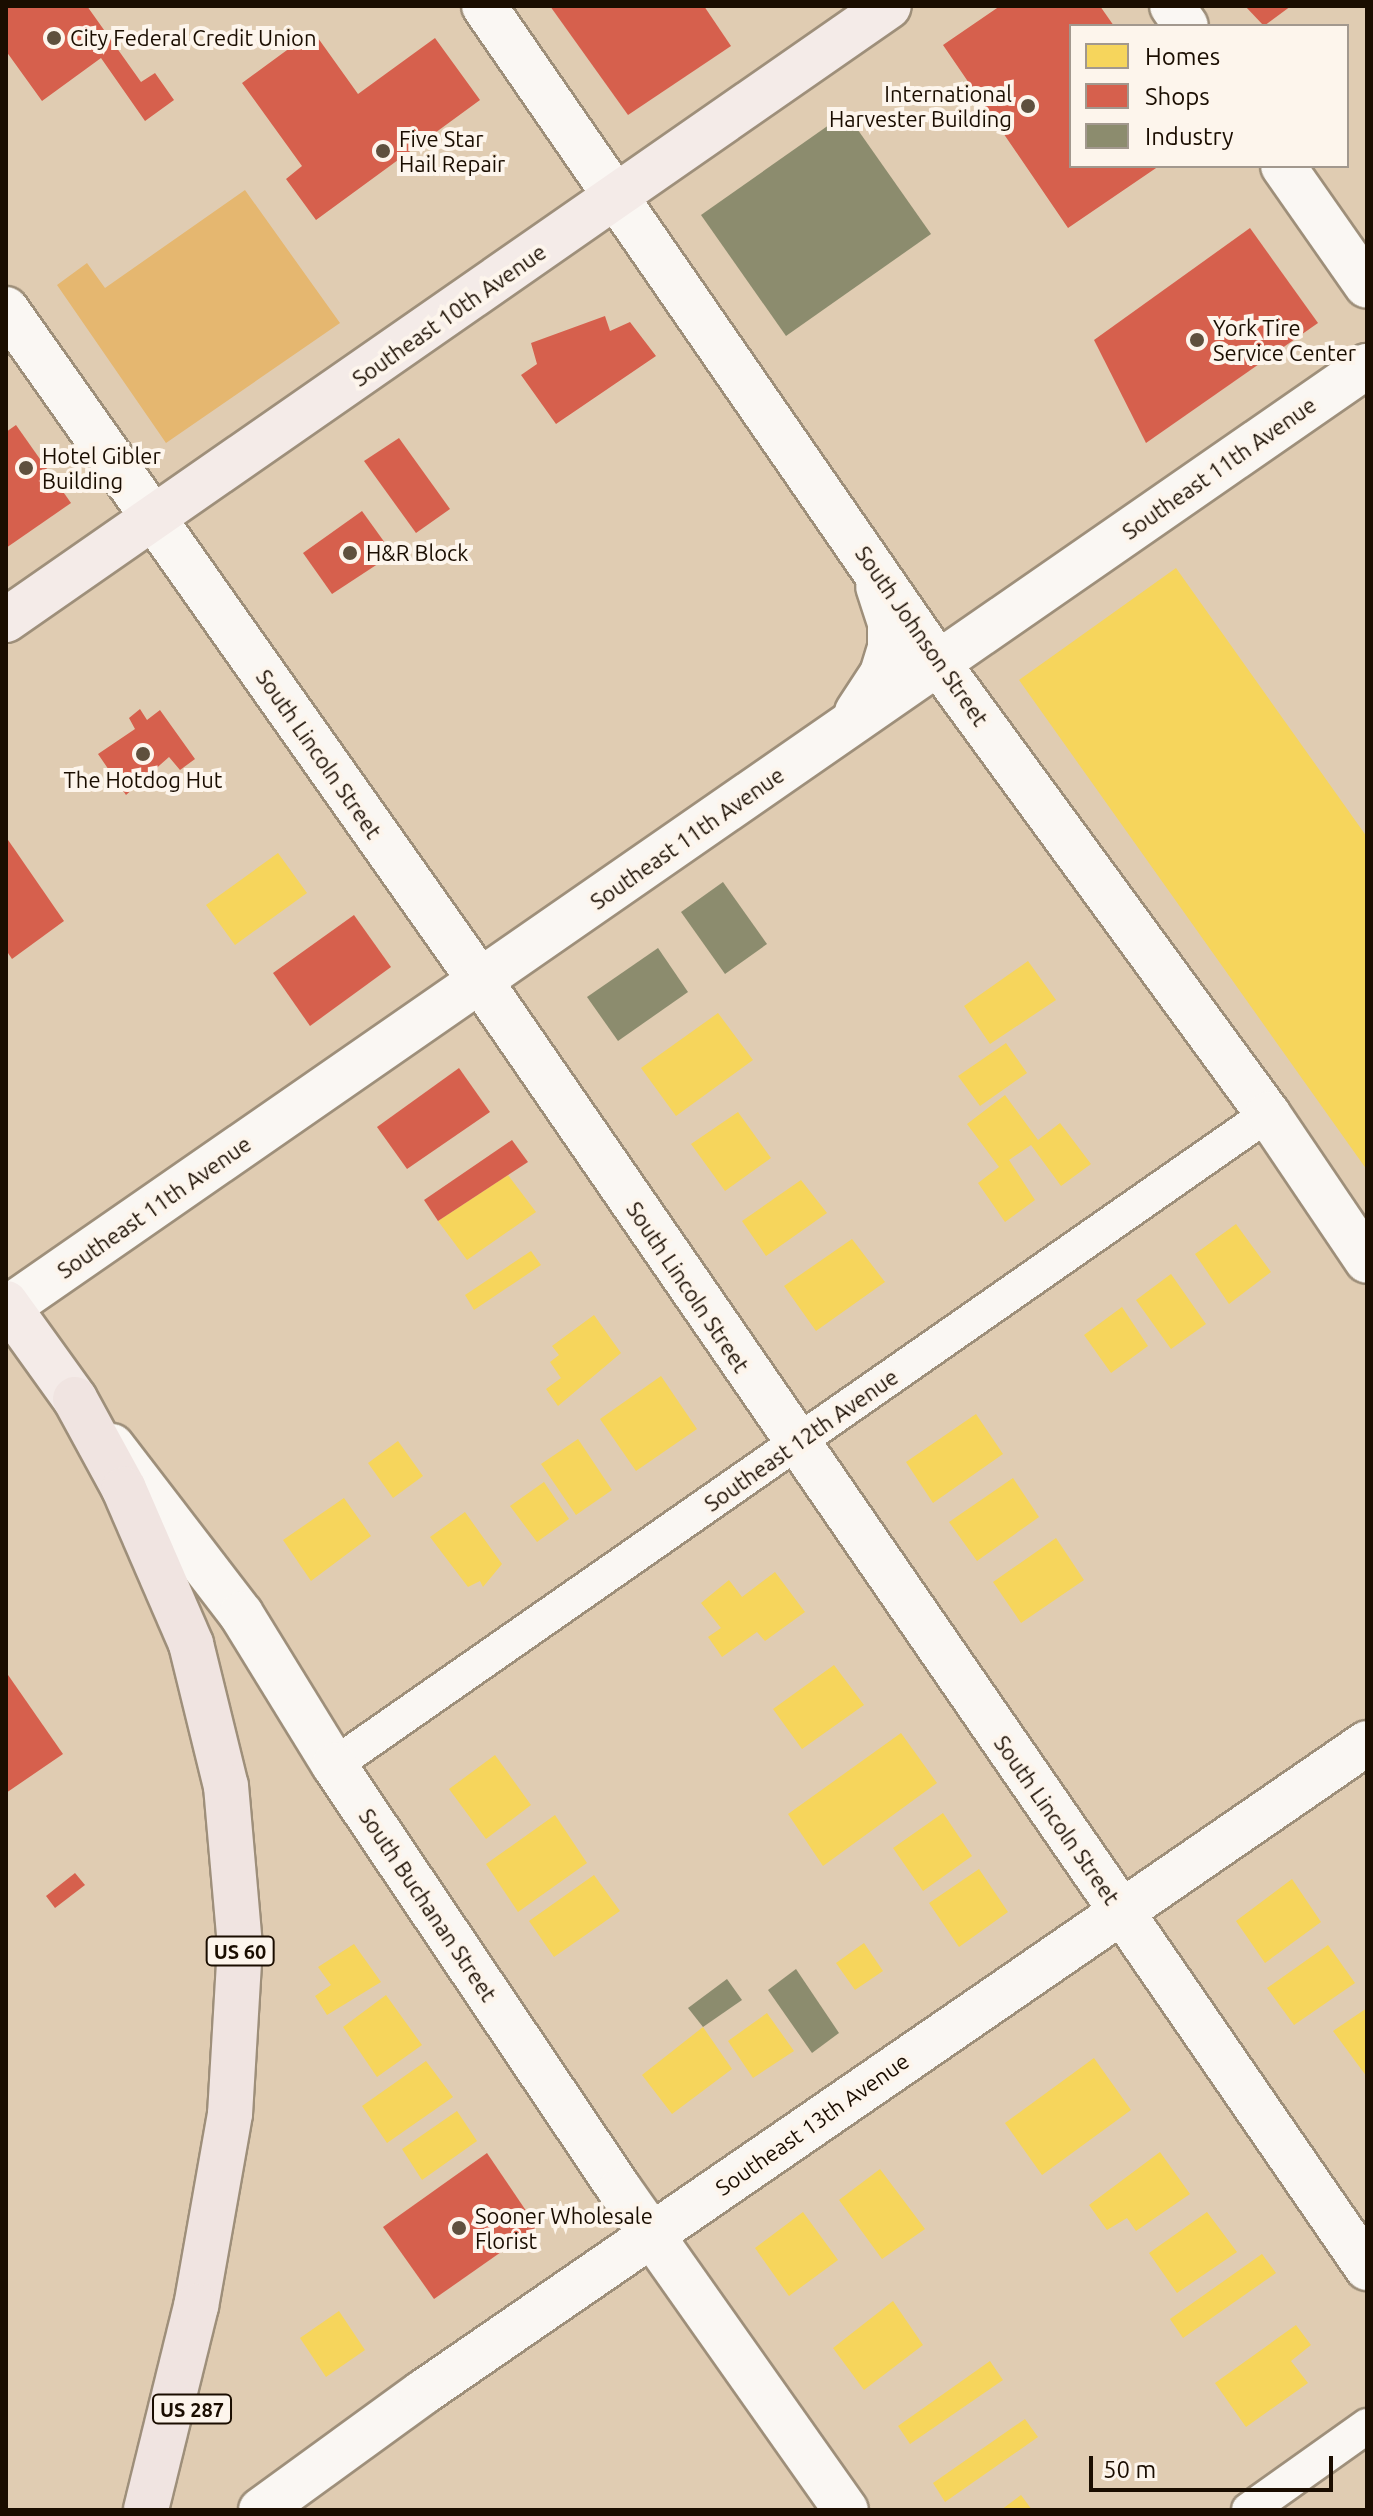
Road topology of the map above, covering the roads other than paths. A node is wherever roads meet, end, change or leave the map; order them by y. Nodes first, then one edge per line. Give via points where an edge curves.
1 (484, 6) edge
2 (889, 6) edge
3 (1172, 6) edge
4 (1185, 24) edge
5 (1284, 168) edge
6 (618, 198) junction
7 (1367, 286) edge
8 (6, 309) edge
9 (1367, 366) edge
10 (153, 519) junction
11 (866, 555) junction
12 (6, 620) edge
13 (938, 663) junction
14 (816, 748) junction
15 (481, 982) junction
16 (1268, 1114) junction
17 (1367, 1261) edge
18 (7, 1306) edge
19 (75, 1399) junction
20 (794, 1444) junction
21 (1367, 1743) edge
22 (334, 1765) junction
23 (1121, 1911) junction
24 (651, 2235) junction
25 (1367, 2268) edge
26 (196, 2306) junction
27 (1367, 2426) edge
28 (146, 2510) edge
29 (176, 2510) edge
30 (261, 2510) edge
31 (846, 2510) edge
32 (1249, 2510) edge

1 - 6 main road, South Johnson Street
2 - 6 main road, Southeast 10th Avenue
3 - 4 main road
5 - 7 main road
6 - 10 main road, Southeast 10th Avenue
6 - 11 main road, South Johnson Street
8 - 10 main road, South Lincoln Street
9 - 13 main road, Southeast 11th Avenue
10 - 12 main road, Southeast 10th Avenue
10 - 15 main road, South Lincoln Street
11 - 13 main road, South Johnson Street
11 - 14 main road via 890,623 890,647 868,700
13 - 14 main road, Southeast 11th Avenue
13 - 16 main road, South Johnson Street
14 - 15 main road, Southeast 11th Avenue
15 - 18 main road, Southeast 11th Avenue
15 - 20 main road, South Lincoln Street
16 - 17 main road, South Johnson Street
16 - 20 street, Southeast 12th Avenue
18 - 19 main road, South Buchanan Street / US 60
19 - 22 main road, South Buchanan Street via 241,1614
19 - 26 highway, US 60 via 175,1601 203,1687 226,1786 240,1946 237,2062
20 - 22 street, Southeast 12th Avenue
20 - 23 main road, South Lincoln Street
21 - 23 main road, Southeast 13th Avenue
22 - 24 main road, South Buchanan Street
23 - 24 main road, Southeast 13th Avenue
23 - 25 main road, South Lincoln Street
24 - 30 main road, Southeast 13th Avenue
24 - 31 main road, South Buchanan Street
26 - 28 highway, US 60
26 - 29 highway, US 287 via 191,2436
27 - 32 street

